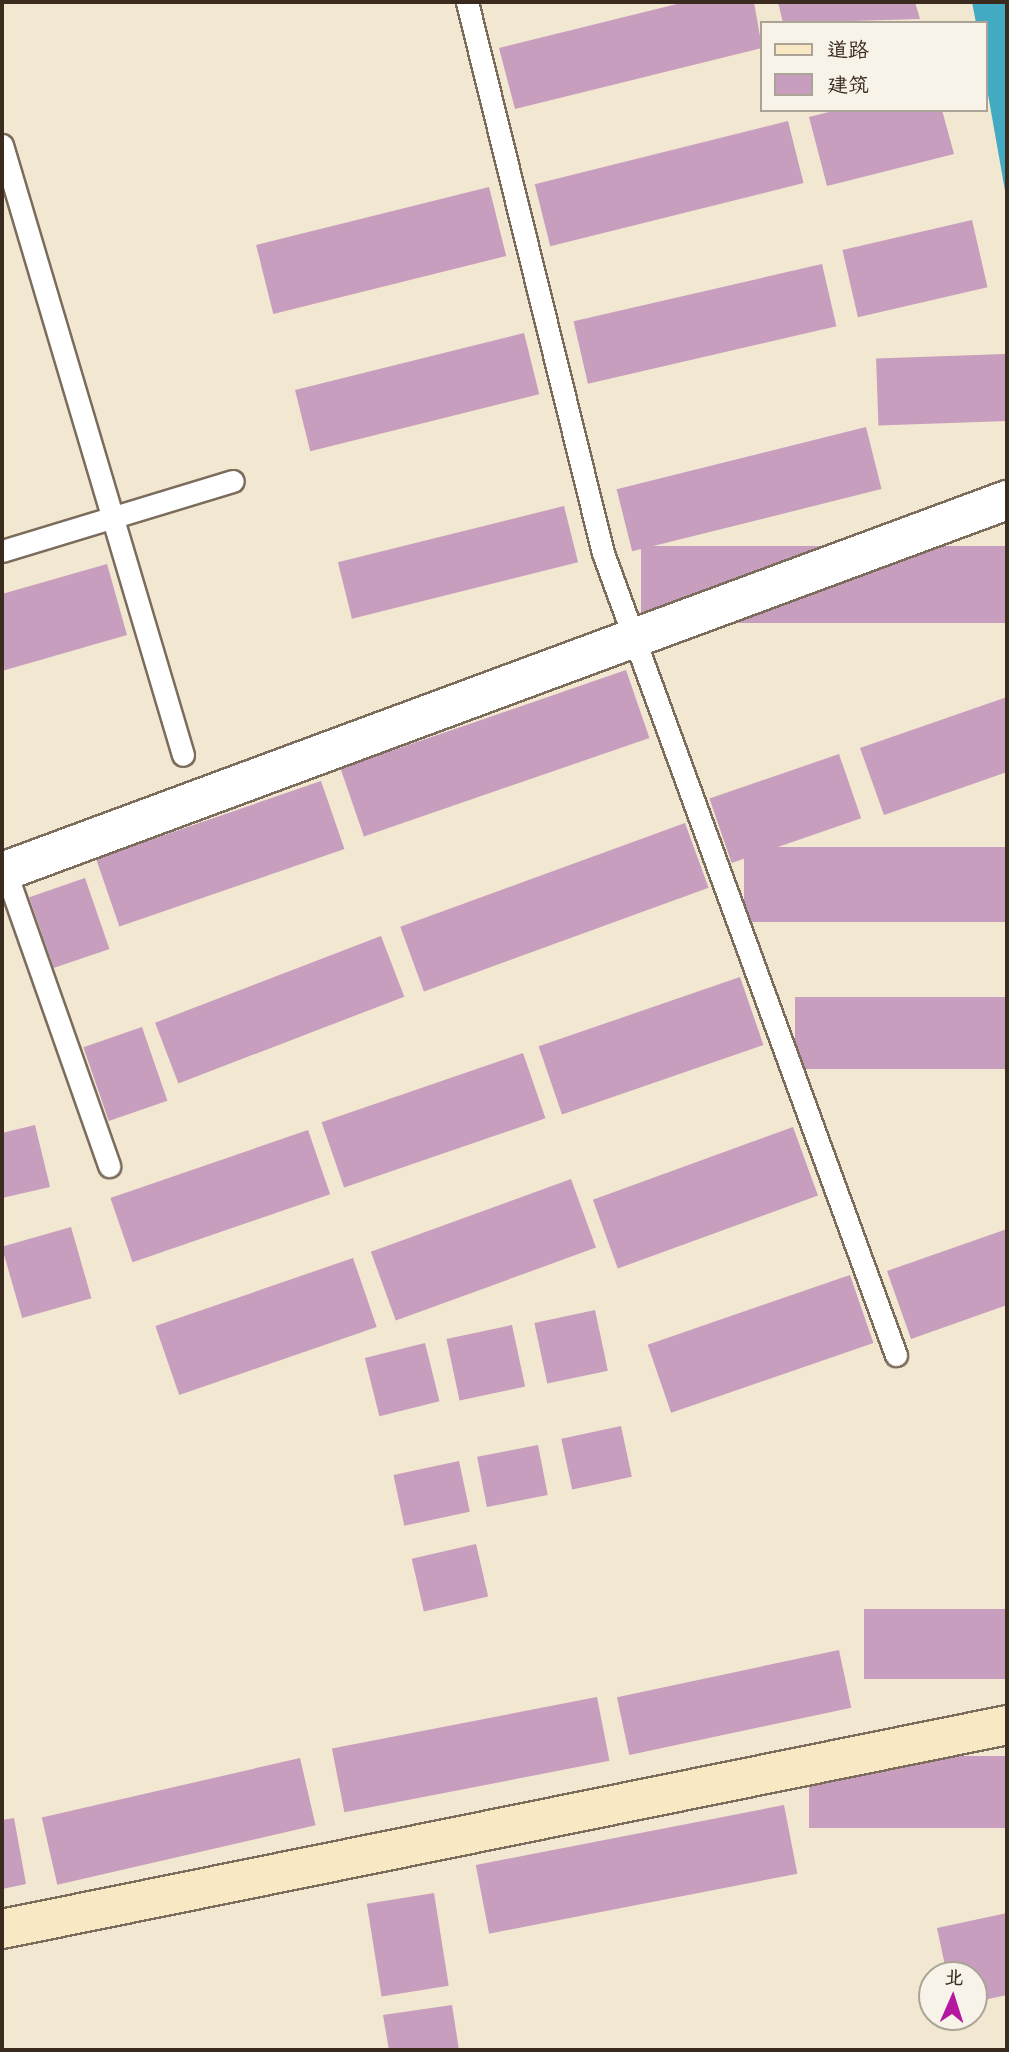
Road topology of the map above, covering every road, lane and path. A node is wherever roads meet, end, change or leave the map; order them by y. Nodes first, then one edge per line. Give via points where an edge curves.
1 (467, 2) edge
2 (2, 145) edge
3 (233, 481) dead end
4 (1007, 500) edge
5 (112, 518) junction
6 (2, 551) edge
7 (634, 638) junction
8 (183, 755) dead end
9 (4, 871) edge
10 (108, 1166) dead end
11 (896, 1355) dead end
12 (1007, 1725) edge
13 (2, 1929) edge

1 - 7 lane via 603,553
2 - 5 lane
3 - 5 lane
4 - 7 street
5 - 6 lane
5 - 8 lane
7 - 9 street
7 - 11 lane
9 - 10 lane
12 - 13 street

